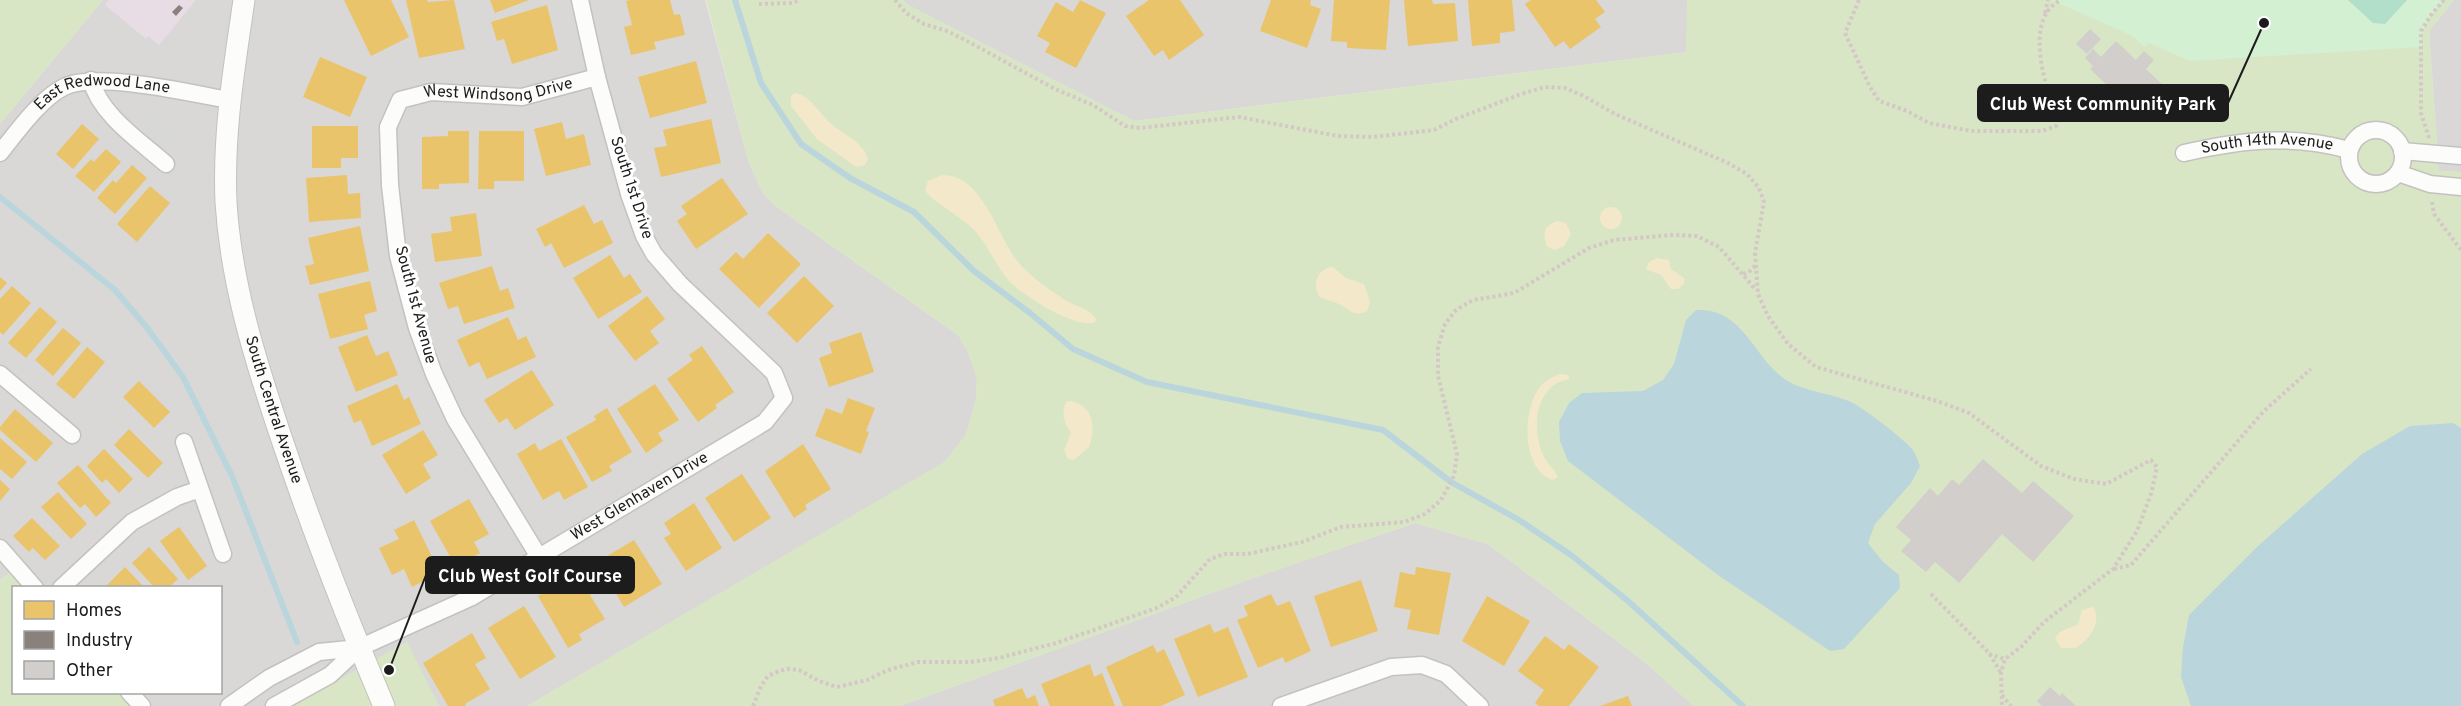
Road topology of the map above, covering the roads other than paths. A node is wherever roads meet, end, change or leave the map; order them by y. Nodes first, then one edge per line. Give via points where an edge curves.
1 (244, 0) edge
2 (580, 0) edge
3 (597, 77) junction
4 (91, 80) junction
5 (228, 100) junction
6 (400, 100) joint
7 (2349, 150) junction
8 (2402, 151) junction
9 (0, 153) edge
10 (2184, 153) dead end
11 (2461, 156) edge
12 (166, 164) dead end
13 (2398, 173) junction
14 (2461, 187) edge
15 (2, 379) edge
16 (784, 398) joint
17 (72, 435) dead end
18 (184, 442) dead end
19 (200, 489) junction
20 (0, 548) edge
21 (223, 554) dead end
22 (539, 557) junction
23 (33, 586) edge
24 (63, 586) edge
25 (359, 648) junction
26 (254, 689) junction
27 (130, 694) edge
28 (142, 706) edge
29 (229, 706) edge
30 (264, 706) edge
31 (274, 706) edge
32 (384, 706) edge
33 (1281, 706) edge
34 (1480, 706) edge

1 - 5 street, South Central Avenue
2 - 3 street, South 1st Drive
3 - 6 street, West Windsong Drive via 522,97 431,92
3 - 16 street, South 1st Drive via 629,194 654,254 774,373
4 - 5 street, East Redwood Lane
4 - 9 street, East Redwood Lane via 63,87 50,97
4 - 12 street via 94,93 116,120
5 - 25 street, South Central Avenue via 226,203 232,266 250,342 294,475
6 - 22 street, South 1st Avenue via 388,127 390,185 398,256 417,328 455,419
7 - 8 street, South 14th Avenue via 2360,135 2382,130 2394,137
7 - 10 street, South 14th Avenue via 2322,143 2257,140
7 - 13 street, South 14th Avenue via 2349,164 2362,181 2382,184
8 - 11 street
8 - 13 street
13 - 14 street via 2430,184
15 - 17 street
16 - 22 street, West Glenhaven Drive via 765,422
18 - 19 street
19 - 21 street
19 - 24 street via 132,522
20 - 23 street
22 - 25 street, West Glenhaven Drive via 472,597
25 - 26 street via 319,652
25 - 31 street via 330,675
25 - 32 street, South Central Avenue
26 - 29 street
26 - 30 street
27 - 28 street
33 - 34 street via 1391,667 1422,665 1446,674

